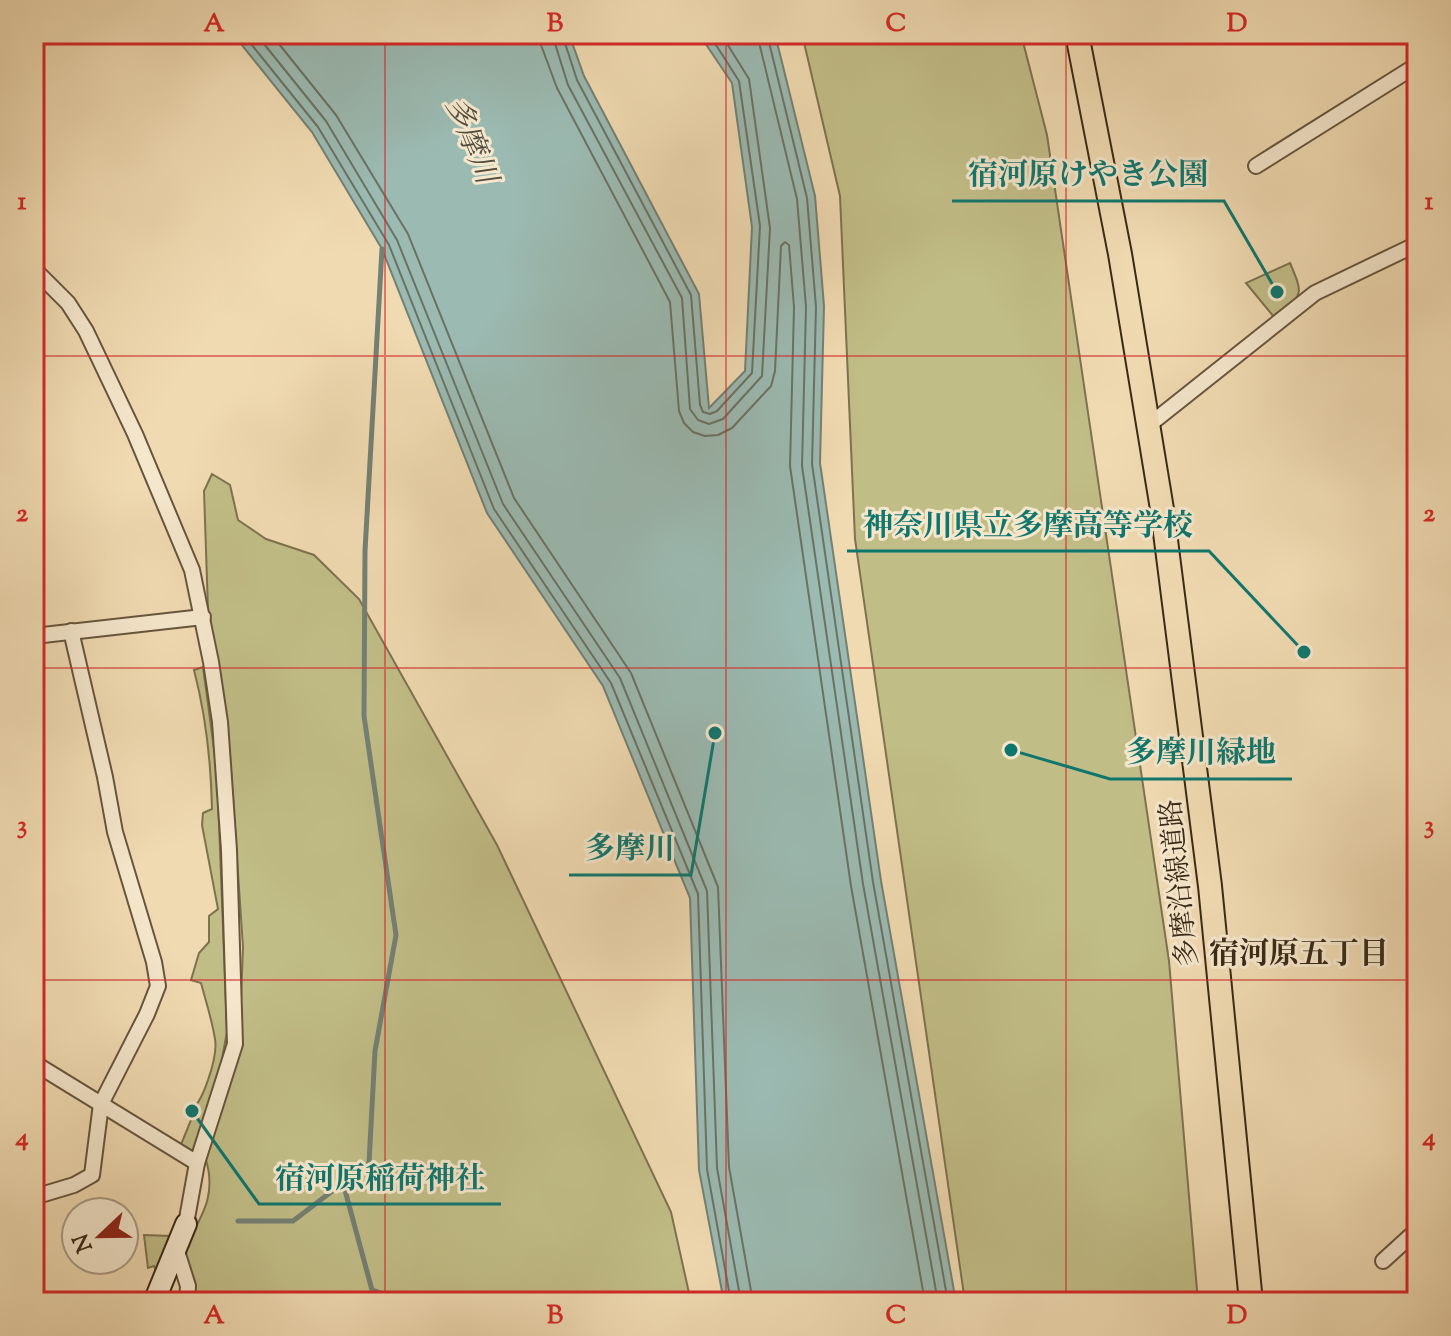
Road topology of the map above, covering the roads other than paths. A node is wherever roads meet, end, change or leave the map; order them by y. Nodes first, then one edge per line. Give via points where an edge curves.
1 (1077, 34) edge
2 (1417, 65) edge
3 (1256, 166) dead end
4 (1417, 244) edge
5 (34, 269) edge
6 (1149, 425) junction
7 (203, 617) junction
8 (71, 631) junction
9 (34, 636) edge
10 (34, 1063) edge
11 (101, 1104) junction
12 (197, 1163) junction
13 (34, 1197) edge
14 (186, 1224) joint
15 (1417, 1230) edge
16 (176, 1248) junction
17 (1383, 1261) dead end
18 (154, 1302) edge
19 (187, 1302) edge
20 (1251, 1302) edge

1 - 6 main road, 多摩沿線道路
2 - 3 street
4 - 6 street via 1315,293
5 - 7 street via 68,303 86,331 192,570
6 - 20 main road, 多摩沿線道路 via 1210,886
7 - 8 street
7 - 12 street via 220,722 235,1044
8 - 9 street
8 - 11 street via 115,832 158,986
10 - 11 street
11 - 12 street
11 - 13 street via 92,1175
12 - 14 street
14 - 16 street
15 - 17 street
16 - 18 street
16 - 19 street via 188,1286

